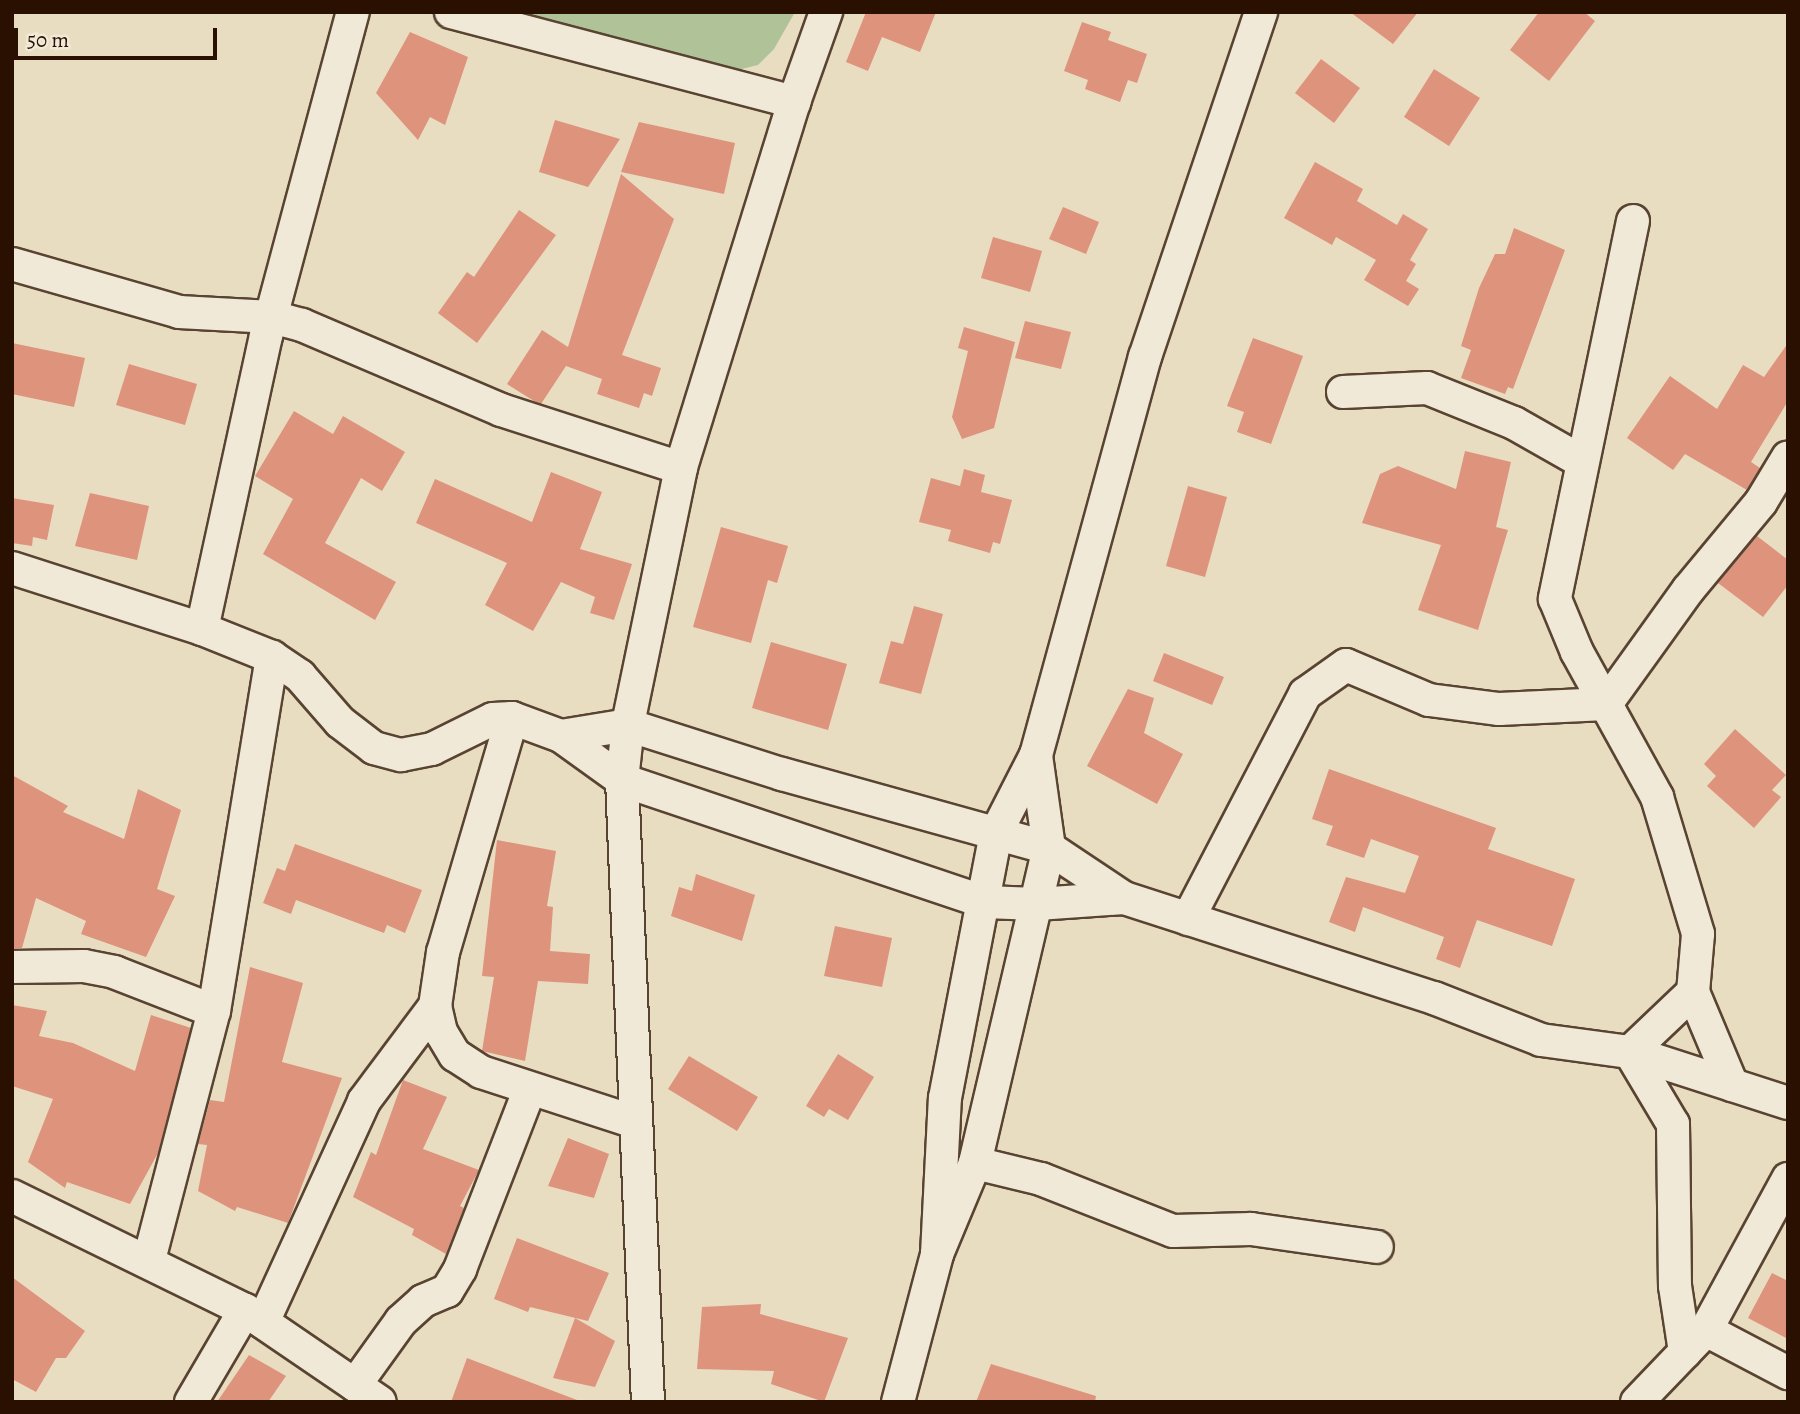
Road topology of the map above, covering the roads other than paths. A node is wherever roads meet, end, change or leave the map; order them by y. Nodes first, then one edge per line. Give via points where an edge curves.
1 (353, 12) edge
2 (451, 12) edge
3 (826, 12) edge
4 (1261, 12) edge
5 (794, 102) junction
6 (1633, 221) dead end
7 (12, 264) edge
8 (272, 317) junction
9 (1343, 392) dead end
10 (1788, 457) edge
11 (1581, 461) junction
12 (681, 468) junction
13 (16, 573) edge
14 (202, 629) junction
15 (272, 657) junction
16 (1606, 704) junction
17 (512, 718) junction
18 (628, 725) junction
19 (561, 736) junction
20 (1036, 755) junction
21 (622, 780) junction
22 (996, 833) junction
23 (1049, 848) junction
24 (1124, 898) junction
25 (985, 902) junction
26 (1037, 904) junction
27 (1188, 919) junction
28 (12, 967) edge
29 (1693, 992) junction
30 (435, 1006) junction
31 (214, 1012) junction
32 (1630, 1052) junction
33 (1732, 1085) junction
34 (529, 1091) junction
35 (1788, 1103) edge
36 (635, 1122) junction
37 (975, 1163) junction
38 (1788, 1179) edge
39 (12, 1196) edge
40 (1377, 1247) dead end
41 (937, 1254) junction
42 (149, 1260) junction
43 (254, 1316) junction
44 (1695, 1341) junction
45 (1788, 1373) edge
46 (368, 1393) edge
47 (191, 1402) edge
48 (648, 1402) edge
49 (898, 1402) edge
50 (1637, 1402) edge

1 - 8 street
2 - 5 street
3 - 5 street
4 - 20 street via 1145,357
5 - 12 street
6 - 11 street
7 - 8 street via 179,312
8 - 12 street via 302,325 513,414
8 - 14 street
9 - 11 street via 1427,388 1514,423
10 - 16 street via 1761,502 1688,590
11 - 16 street via 1555,599
12 - 18 street
13 - 14 street
14 - 15 street
15 - 17 street via 300,676 340,722 374,748 401,755 432,749 493,719
15 - 31 street
16 - 27 street via 1499,709 1429,700 1346,665 1305,694
16 - 29 street via 1657,797 1682,871 1698,934
17 - 19 street
17 - 30 street via 443,952
18 - 19 street
18 - 21 street
18 - 22 street
19 - 21 street
20 - 22 street
20 - 23 street
21 - 25 street
21 - 36 street
22 - 23 street
22 - 25 street
23 - 24 street
23 - 26 street
24 - 26 street
24 - 27 street
25 - 26 street
25 - 41 street via 946,1098
26 - 37 street via 1003,1030
27 - 32 street via 1434,998 1541,1040
28 - 31 street via 84,966 114,972
29 - 32 street
29 - 33 street
30 - 34 street via 441,1032 455,1055 481,1072
30 - 43 street via 364,1101
31 - 42 street
32 - 33 street
32 - 44 street via 1673,1124 1675,1286
33 - 35 street
34 - 36 street
34 - 46 street via 460,1269 447,1291 423,1301 401,1321
36 - 48 street
37 - 40 street via 1041,1180 1173,1231 1251,1229
37 - 41 street
38 - 44 street
39 - 42 street
41 - 49 street
42 - 43 street
43 - 46 street
43 - 47 street
44 - 45 street
44 - 50 street

